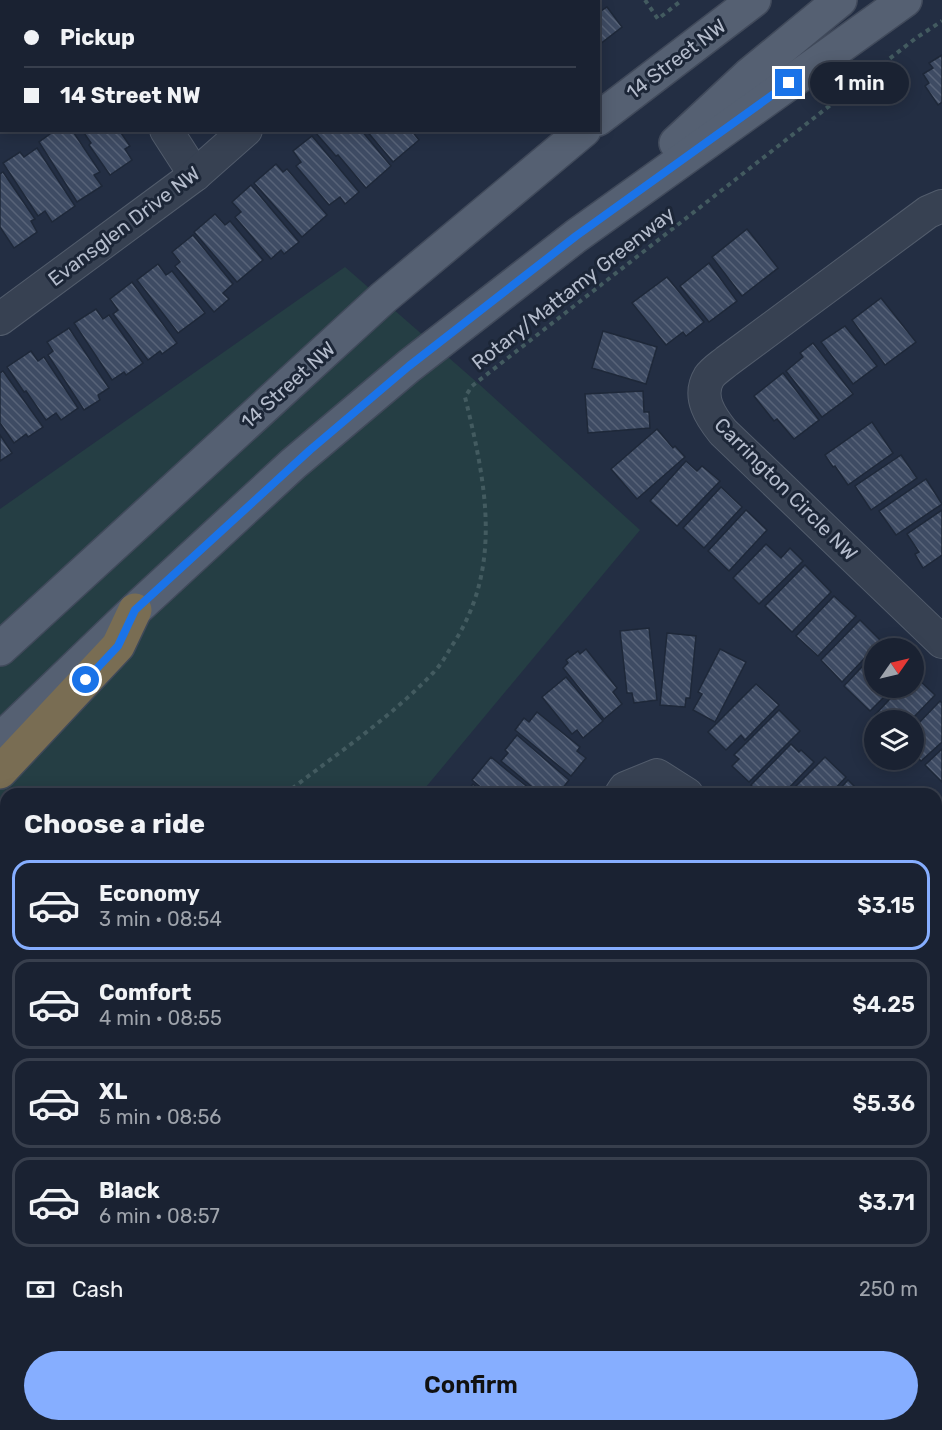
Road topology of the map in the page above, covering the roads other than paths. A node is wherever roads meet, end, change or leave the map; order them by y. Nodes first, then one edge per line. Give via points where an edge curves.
1 (754, 0) edge
2 (840, 0) edge
3 (906, 0) edge
4 (600, 117) edge
5 (167, 132) edge
6 (244, 132) edge
7 (582, 132) edge
8 (195, 175) junction
9 (942, 206) edge
10 (576, 236) junction
11 (0, 319) edge
12 (135, 610) junction
13 (942, 642) edge
14 (0, 649) edge
15 (0, 740) edge
16 (0, 772) edge
17 (626, 788) edge
18 (678, 788) edge

1 - 4 main road, 14 Street NW
2 - 10 main road via 749,75
3 - 10 main road
5 - 8 street
6 - 8 street, Evansglen Drive NW
7 - 14 main road, 14 Street NW via 383,298
8 - 11 street, Evansglen Drive NW
9 - 13 street, Carrington Circle NW via 928,212 727,361 710,376 704,392 706,408 723,432
10 - 12 main road via 409,366 302,456
12 - 15 main road
12 - 16 highway via 118,646
17 - 18 street via 657,775

